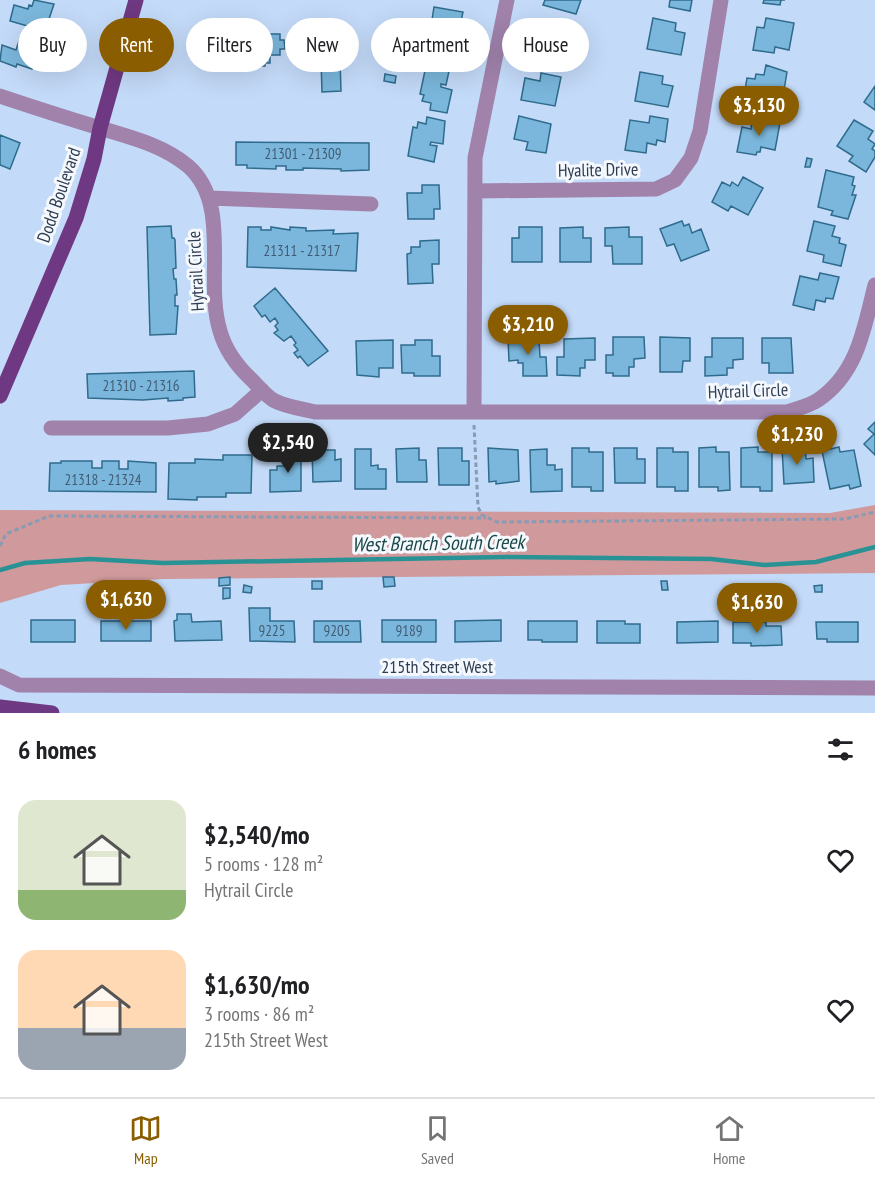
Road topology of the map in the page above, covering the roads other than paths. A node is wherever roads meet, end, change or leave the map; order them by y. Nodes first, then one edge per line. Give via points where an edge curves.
1 (136, 0) edge
2 (507, 0) edge
3 (721, 0) edge
4 (0, 96) edge
5 (100, 128) junction
6 (475, 191) junction
7 (209, 198) junction
8 (371, 204) dead end
9 (875, 285) edge
10 (262, 390) junction
11 (0, 396) edge
12 (474, 412) junction
13 (51, 428) dead end
14 (0, 676) edge
15 (875, 688) edge
16 (0, 707) edge
17 (52, 713) edge

1 - 5 main road, Dodd Boulevard
2 - 6 street via 476,158
3 - 6 street, Hyalite Drive via 700,130 691,158 675,180 656,189
4 - 5 street, Hytrail Circle
5 - 7 street, Hytrail Circle via 167,152 188,166
5 - 11 main road, Dodd Boulevard via 76,218
6 - 12 street
7 - 8 street
7 - 10 street, Hytrail Circle via 220,332 230,354
9 - 12 street, Hytrail Circle via 860,345 842,379 816,401 787,412
10 - 12 street, Hytrail Circle via 274,401 315,412
10 - 13 street via 236,414 208,424
14 - 15 street, 215th Street West via 19,685
16 - 17 main road

